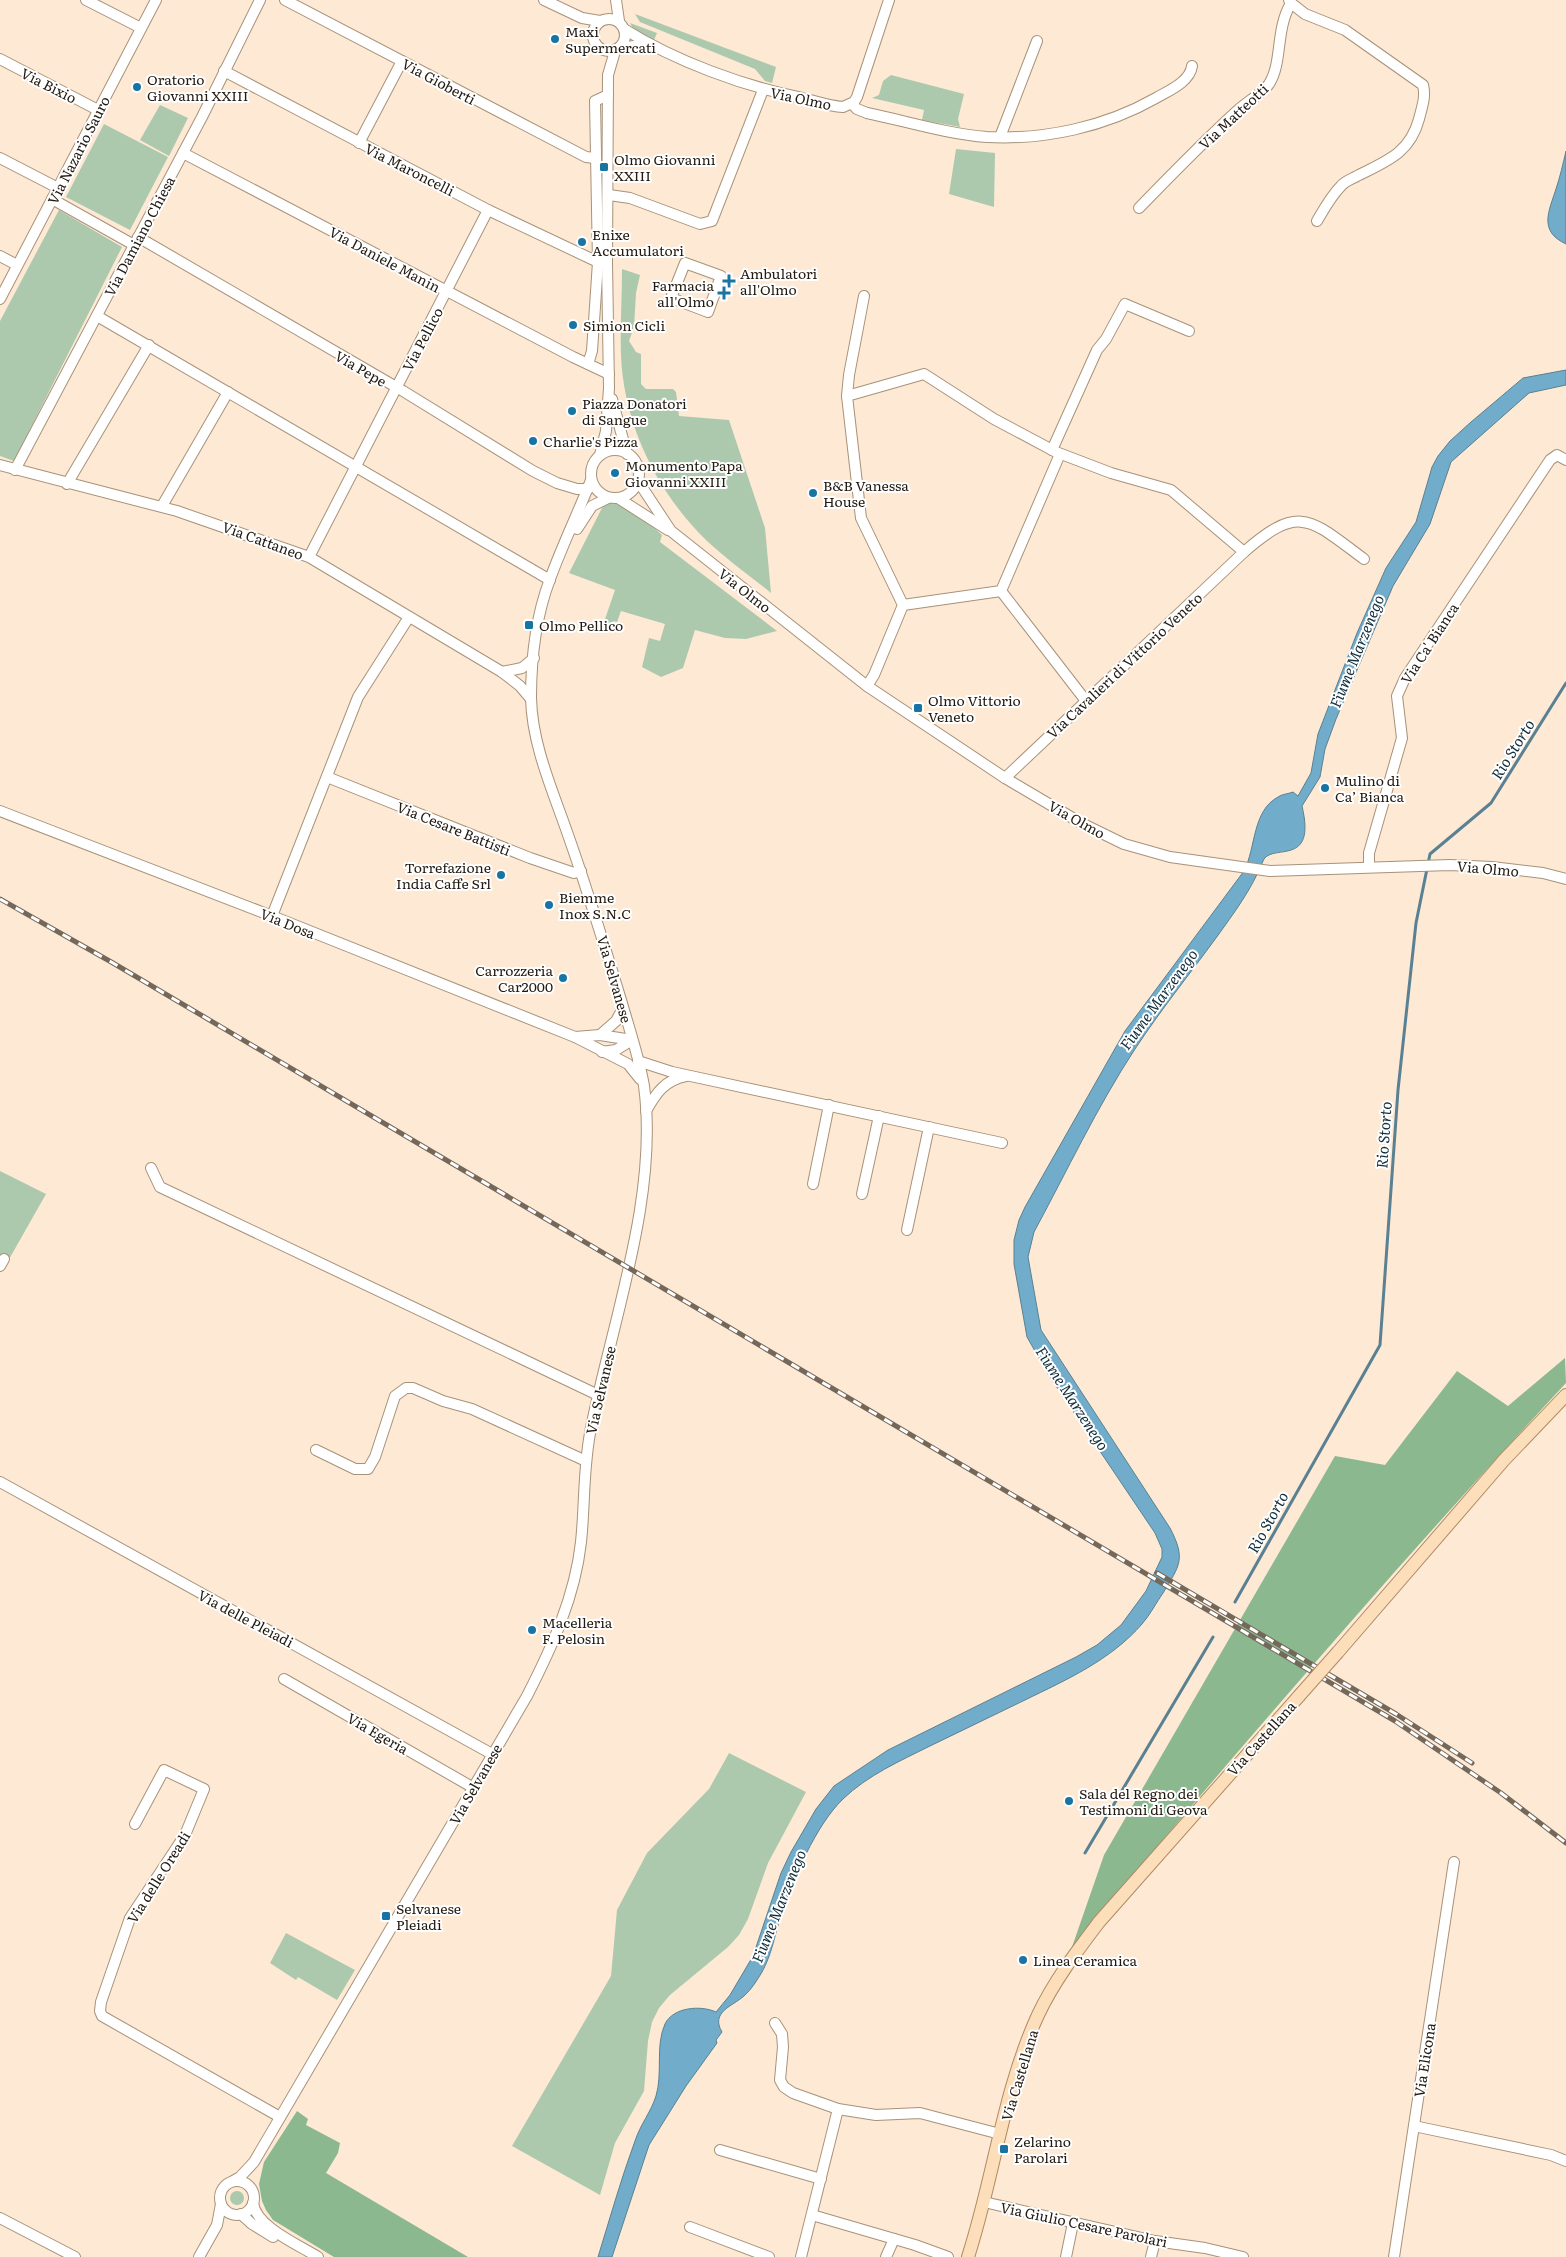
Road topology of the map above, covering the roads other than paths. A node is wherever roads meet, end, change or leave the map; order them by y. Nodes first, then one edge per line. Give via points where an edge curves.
1 (86, 0) edge
2 (156, 0) edge
3 (260, 0) edge
4 (285, 0) edge
5 (544, 0) edge
6 (889, 0) edge
7 (1290, 2) edge
8 (582, 18) junction
9 (604, 20) junction
10 (622, 25) junction
11 (141, 28) junction
12 (593, 39) junction
13 (1037, 41) dead end
14 (648, 44) junction
15 (600, 49) junction
16 (617, 49) junction
17 (0, 60) edge
18 (402, 61) junction
19 (1192, 66) dead end
20 (224, 71) junction
21 (608, 75) junction
22 (763, 90) junction
23 (608, 95) junction
24 (852, 104) junction
25 (98, 110) junction
26 (1000, 137) junction
27 (359, 143) junction
28 (183, 152) junction
29 (0, 158) edge
30 (595, 158) junction
31 (58, 188) junction
32 (609, 196) junction
33 (52, 200) junction
34 (1139, 208) dead end
35 (488, 210) junction
36 (1317, 221) dead end
37 (136, 241) junction
38 (0, 256) edge
39 (602, 262) junction
40 (18, 265) junction
41 (721, 276) joint
42 (447, 291) junction
43 (864, 296) dead end
44 (0, 299) edge
45 (97, 316) junction
46 (1189, 331) dead end
47 (149, 345) junction
48 (588, 364) junction
49 (609, 374) junction
50 (397, 388) junction
51 (609, 388) junction
52 (228, 392) junction
53 (847, 396) junction
54 (1056, 452) junction
55 (627, 454) junction
56 (600, 455) junction
57 (1566, 460) edge
58 (0, 465) edge
59 (356, 467) junction
60 (15, 470) junction
61 (638, 480) junction
62 (67, 484) junction
63 (590, 485) junction
64 (613, 498) junction
65 (162, 506) junction
66 (671, 531) junction
67 (1244, 552) junction
68 (309, 557) junction
69 (560, 558) junction
70 (1364, 559) dead end
71 (550, 580) junction
72 (1001, 591) junction
73 (903, 605) junction
74 (409, 617) junction
75 (534, 658) junction
76 (502, 672) junction
77 (532, 683) junction
78 (868, 686) junction
79 (531, 699) junction
80 (1086, 701) junction
81 (328, 777) junction
82 (1005, 778) junction
83 (0, 811) edge
84 (1364, 867) junction
85 (581, 871) junction
86 (1566, 879) edge
87 (272, 916) junction
88 (623, 1008) junction
89 (600, 1035) junction
90 (575, 1037) junction
91 (632, 1040) junction
92 (600, 1052) junction
93 (638, 1061) junction
94 (689, 1076) junction
95 (643, 1084) junction
96 (829, 1105) junction
97 (646, 1111) junction
98 (879, 1116) junction
99 (929, 1127) junction
100 (1002, 1143) dead end
101 (151, 1168) dead end
102 (813, 1184) dead end
103 (862, 1194) dead end
104 (908, 1230) dead end
105 (598, 1395) junction
106 (1566, 1395) edge
107 (316, 1450) dead end
108 (586, 1461) junction
109 (0, 1482) edge
110 (284, 1679) dead end
111 (492, 1754) junction
112 (472, 1788) junction
113 (134, 1824) dead end
114 (1454, 1862) dead end
115 (775, 2022) dead end
116 (838, 2109) junction
117 (280, 2117) junction
118 (1414, 2126) junction
119 (1000, 2134) junction
120 (720, 2150) dead end
121 (1566, 2161) edge
122 (254, 2162) junction
123 (821, 2179) junction
124 (233, 2181) junction
125 (252, 2189) junction
126 (984, 2202) junction
127 (253, 2203) junction
128 (221, 2204) junction
129 (236, 2214) junction
130 (812, 2215) junction
131 (0, 2218) edge
132 (1073, 2223) junction
133 (218, 2225) junction
134 (690, 2227) dead end
135 (894, 2239) junction
136 (1155, 2241) junction
137 (76, 2257) edge
138 (199, 2257) edge
139 (306, 2257) edge
140 (318, 2257) edge
141 (769, 2257) edge
142 (801, 2257) edge
143 (886, 2257) edge
144 (948, 2257) edge
145 (968, 2257) edge
146 (1066, 2257) edge
147 (1151, 2257) edge
148 (1243, 2257) edge
149 (1394, 2257) edge

1 - 11 street
2 - 11 street, Via Nazario Sauro
3 - 20 street, Via Damiano Chiesa
4 - 18 street, Via Gioberti
5 - 8 street, Via Olmo
6 - 24 street, Via Olmo
7 - 34 street, Via Matteotti via 1282,22 1276,68 1269,83 1237,110
7 - 36 street, Via Matteotti via 1306,14 1345,30 1423,85 1424,100 1415,133 1404,149 1342,184
8 - 9 street, Via Olmo
8 - 12 street
9 - 10 street, Via Olmo
9 - 10 street via 616,0
9 - 12 street via 594,28
10 - 14 street, Via Olmo
10 - 16 street via 625,38
11 - 25 street, Via Nazario Sauro
12 - 15 street
13 - 26 street
14 - 16 street, Via Olmo
14 - 22 street, Via Olmo
15 - 16 street, Via Olmo
15 - 21 street
16 - 21 street
17 - 25 street, Via Bixio
18 - 27 street
18 - 30 street, Via Gioberti via 586,157
19 - 26 street via 1188,76 1170,90 1111,118 1058,132
20 - 27 street, Via Maroncelli
20 - 28 street, Via Damiano Chiesa
21 - 23 street, Via Olmo
22 - 24 street, Via Olmo via 838,107
22 - 32 street via 712,221 700,224 630,198
23 - 30 street, Via Olmo via 594,100
23 - 32 street, Via Olmo
24 - 26 street via 867,113 969,134
25 - 31 street, Via Nazario Sauro
27 - 35 street, Via Maroncelli
28 - 37 street, Via Damiano Chiesa
28 - 42 street, Via Daniele Manin
29 - 31 street
30 - 39 street, Via Olmo
31 - 33 street, Via Nazario Sauro
32 - 39 street, Via Olmo
33 - 37 street, Via Pepe
33 - 40 street, Via Nazario Sauro
35 - 39 street, Via Maroncelli
35 - 42 street, Via Pellico
37 - 45 street, Via Damiano Chiesa
37 - 50 street, Via Pepe
38 - 40 street
39 - 48 street, Via Olmo
39 - 49 street, Via Olmo
40 - 44 street, Via Nazario Sauro
41 - 41 street via 708,312 671,298 685,263
42 - 48 street, Via Daniele Manin
42 - 50 street, Via Pellico
43 - 53 street
45 - 47 street
45 - 60 street, Via Damiano Chiesa
46 - 54 street via 1125,304 1097,350
47 - 52 street
47 - 62 street
48 - 49 street, Via Daniele Manin
49 - 51 street, Via Olmo
50 - 59 street, Via Pellico
50 - 63 street, Via Pepe via 557,483 577,489
51 - 55 street, Via Olmo
51 - 56 street, Via Olmo via 607,428
52 - 59 street
52 - 65 street
53 - 54 street via 924,374 994,420
53 - 73 street via 861,518
54 - 67 street via 1111,473 1171,490
54 - 72 street
55 - 56 street via 613,450
55 - 61 street, Via Olmo via 637,465
56 - 63 street, Via Olmo via 592,466
57 - 84 street, Via Ca' Bianca via 1557,455 1550,460 1405,678 1397,696 1402,738
58 - 60 street, Via Cattaneo
59 - 68 street, Via Pellico
59 - 71 street
60 - 62 street, Via Cattaneo
61 - 64 street via 631,492
61 - 66 street, Via Olmo
62 - 65 street, Via Cattaneo
63 - 64 street, Via Olmo
63 - 69 street, Via Selvanese
64 - 66 street, Via Olmo
64 - 69 street, Via Selvanese via 592,506
65 - 68 street, Via Cattaneo
66 - 78 street, Via Olmo
67 - 70 street, Via Cavalieri di Vittorio Veneto via 1267,532 1296,520 1309,522 1334,536
67 - 80 street, Via Cavalieri di Vittorio Veneto
68 - 74 street, Via Cattaneo
69 - 71 street, Via Selvanese
71 - 75 street, Via Selvanese via 538,625
72 - 73 street
72 - 80 street
73 - 78 street
74 - 76 street, Via Cattaneo
74 - 81 street via 358,697
75 - 76 street via 522,668
75 - 77 street, Via Selvanese
76 - 77 street, Via Cattaneo
76 - 79 street, Via Cattaneo
77 - 79 street, Via Selvanese
78 - 82 street, Via Olmo
79 - 85 street, Via Selvanese via 538,745
80 - 82 street, Via Cavalieri di Vittorio Veneto
81 - 85 street, Via Cesare Battisti via 539,861 574,873
81 - 87 street
82 - 84 street, Via Olmo via 1124,844 1170,857 1270,871
83 - 87 street, Via Dosa
84 - 86 street, Via Olmo via 1492,867
85 - 88 street, Via Selvanese
87 - 90 street, Via Dosa
88 - 89 street via 616,1022
88 - 91 street, Via Selvanese
89 - 90 street
89 - 91 street
90 - 92 street, Via Dosa
91 - 92 street via 616,1050
91 - 93 street, Via Selvanese
92 - 95 street, Via Dosa via 628,1064
93 - 94 street
93 - 95 street, Via Selvanese
94 - 96 street
94 - 97 street via 660,1088
95 - 97 street, Via Selvanese
96 - 98 street
96 - 102 street
97 - 105 street, Via Selvanese via 647,1150 637,1223
98 - 99 street
98 - 103 street
99 - 100 street
99 - 104 street
101 - 105 street via 160,1186
105 - 108 street, Via Selvanese
106 - 119 main road, Via Castellana, bridge via 1504,1460 1099,1922 1062,1973 1038,2015
107 - 108 street via 355,1469 368,1469 395,1396 406,1388 412,1388 443,1401 472,1408
108 - 111 street, Via Selvanese via 581,1544 567,1606 540,1670
109 - 111 street, Via delle Pleiadi
110 - 112 street, Via Egeria
111 - 112 street, Via Selvanese
112 - 117 street, Via Selvanese
113 - 117 street, Via delle Oreadi via 164,1770 204,1789 185,1835 130,1918 101,2002 102,2016
114 - 118 street, Via Elicona
115 - 116 street via 782,2034 780,2080 784,2087
116 - 119 street via 870,2114 920,2113
116 - 123 street
117 - 122 street, Via Selvanese
118 - 121 street
118 - 149 street, Via Elicona
119 - 126 main road, Via Castellana
120 - 123 street
122 - 124 street, Via Selvanese
122 - 125 street, Via Selvanese via 250,2180
123 - 130 street
124 - 125 street via 245,2183
124 - 128 street via 222,2190
125 - 127 street
126 - 132 street, Via Giulio Cesare Parolari
126 - 145 main road, Via Castellana
127 - 129 street via 246,2212
127 - 140 street via 260,2220
128 - 129 street
128 - 133 street
129 - 133 street
129 - 139 street
130 - 135 street
130 - 142 street
131 - 137 street
132 - 136 street, Via Giulio Cesare Parolari
132 - 146 street
133 - 138 street
134 - 141 street
135 - 143 street
135 - 144 street
136 - 147 street
136 - 148 street, Via Giulio Cesare Parolari via 1214,2249

